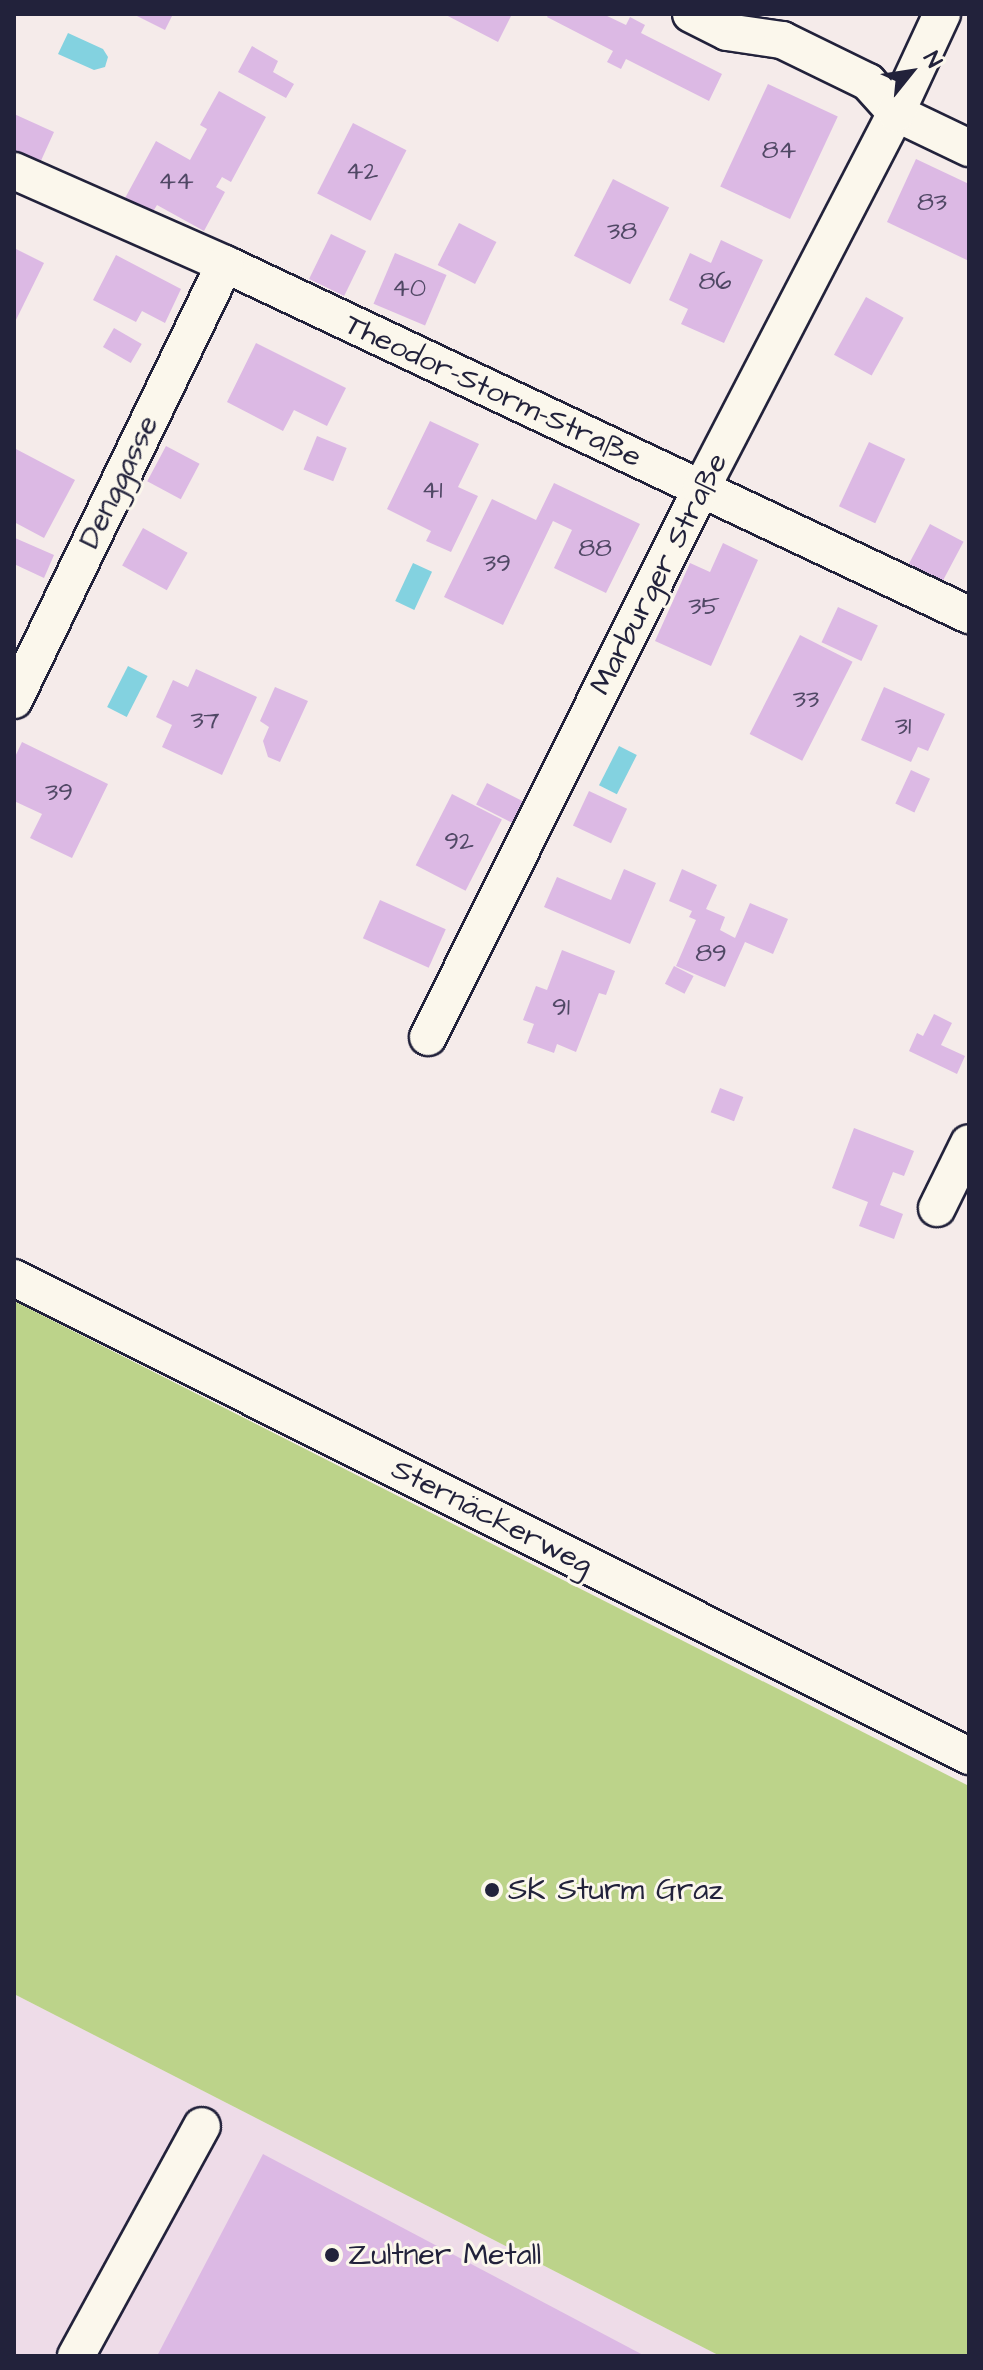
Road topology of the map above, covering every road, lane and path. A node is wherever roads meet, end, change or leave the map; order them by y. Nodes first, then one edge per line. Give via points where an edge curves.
1 (691, 14) edge
2 (942, 14) edge
3 (896, 113) junction
4 (969, 148) edge
5 (14, 171) edge
6 (225, 264) junction
7 (701, 489) junction
8 (969, 615) edge
9 (14, 700) edge
10 (428, 1037) dead end
11 (969, 1143) edge
12 (937, 1208) dead end
13 (14, 1278) edge
14 (969, 1756) edge
15 (202, 2126) dead end
16 (76, 2356) edge

1 - 3 street via 727,32 782,40 868,82
2 - 3 street, Marburger Straße
3 - 4 street
3 - 7 street, Marburger Straße
5 - 6 street, Theodor-Storm-Straße
6 - 7 street, Theodor-Storm-Straße
6 - 9 street, Denggasse
7 - 8 street, Theodor-Storm-Straße
7 - 10 street, Marburger Straße
11 - 12 street
13 - 14 street, Sternäckerweg
15 - 16 street

